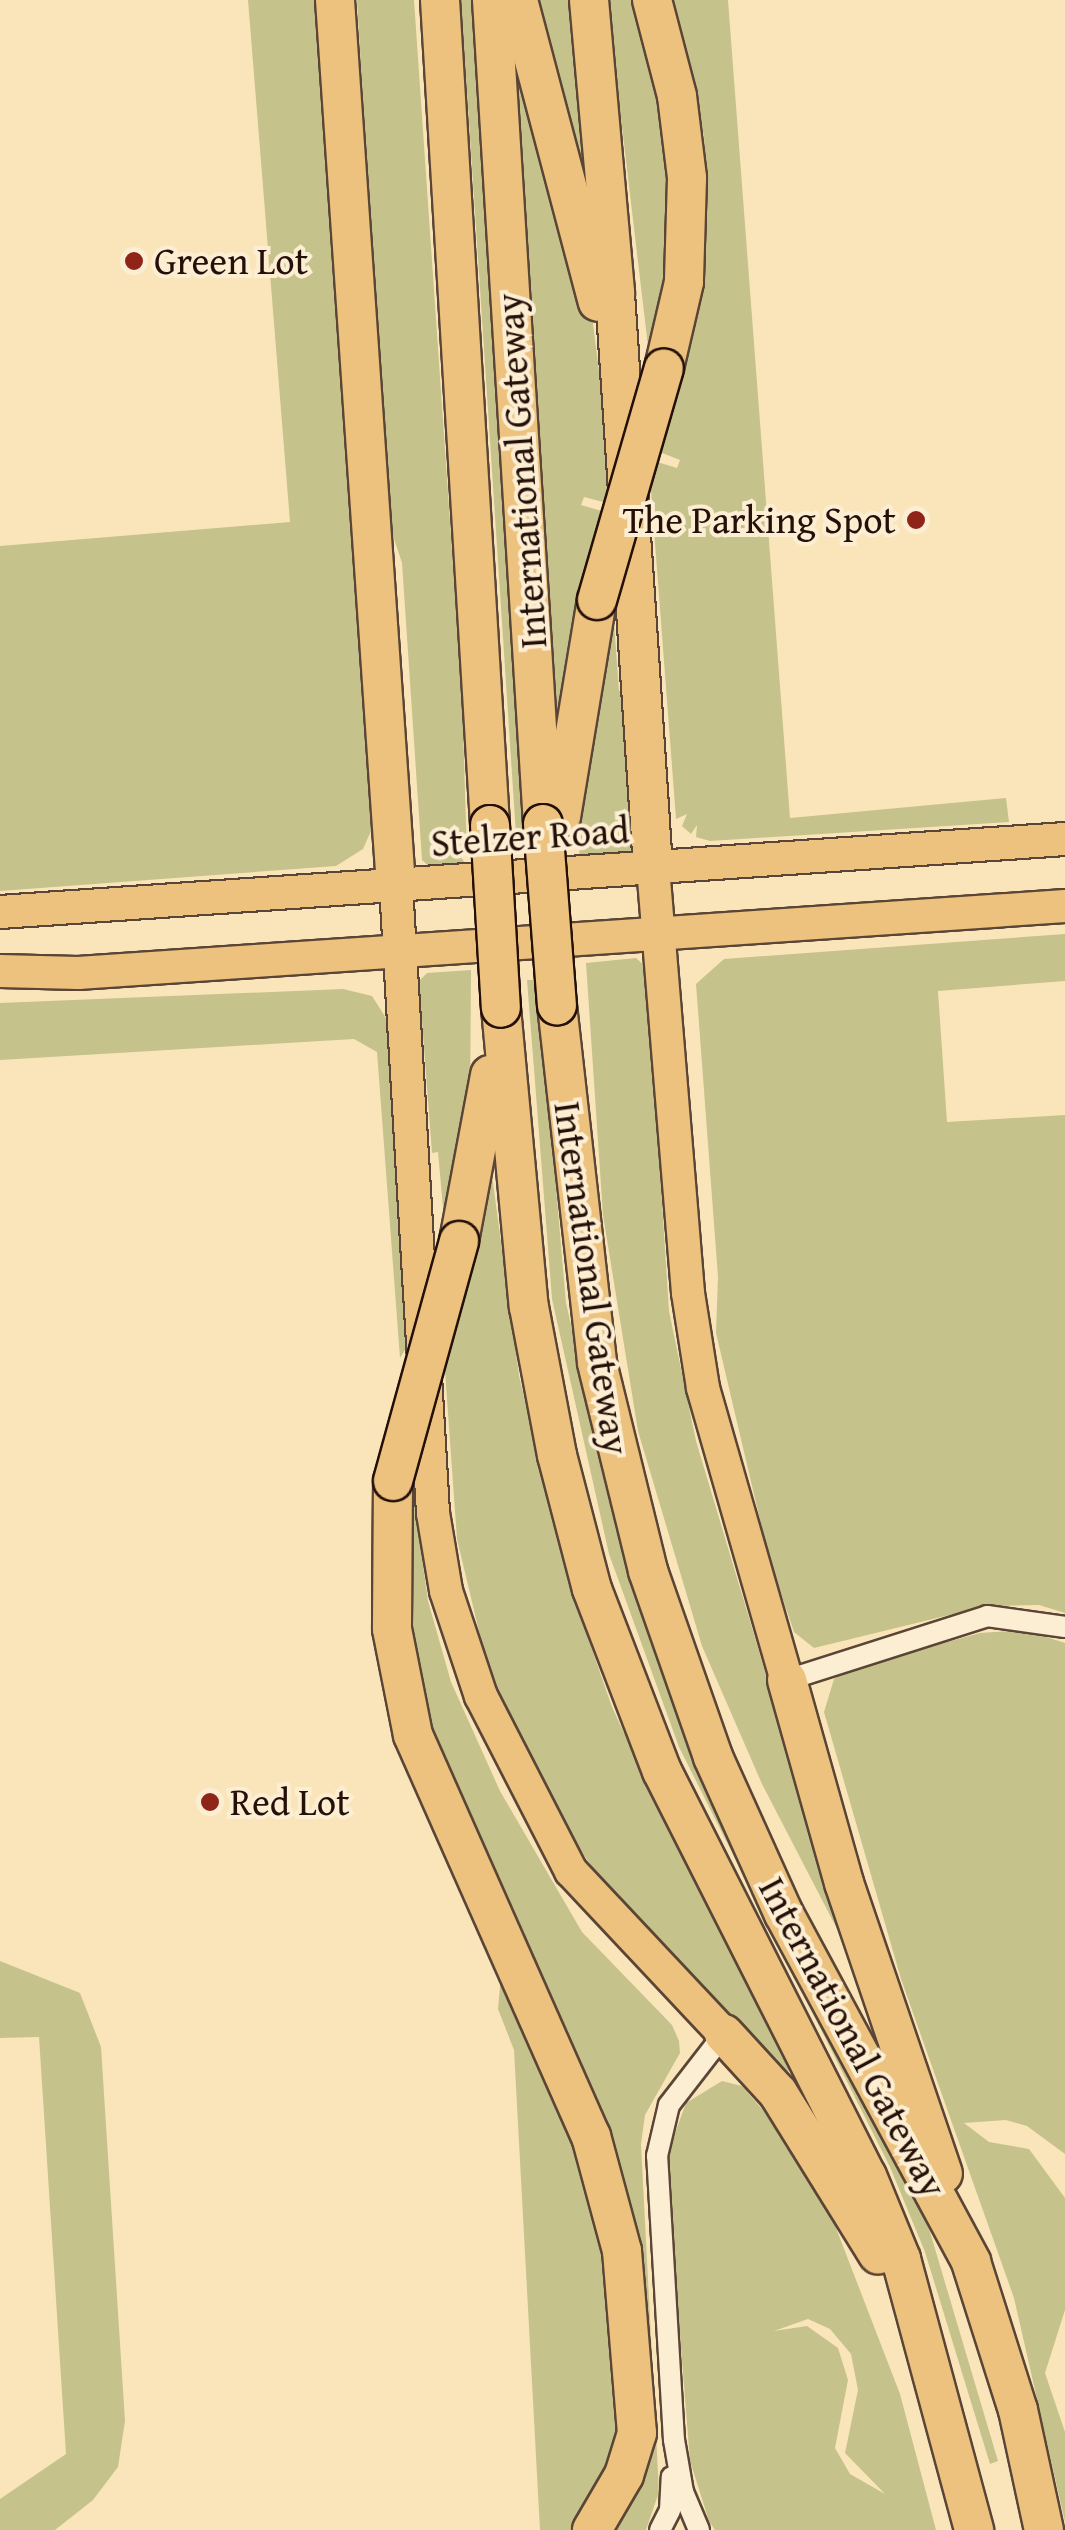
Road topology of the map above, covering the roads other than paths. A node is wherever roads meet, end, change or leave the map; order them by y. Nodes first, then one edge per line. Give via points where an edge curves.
1 (440, 0) edge
2 (492, 0) edge
3 (518, 0) edge
4 (588, 0) edge
5 (652, 0) edge
6 (337, 6) edge
7 (618, 388) junction
8 (552, 822) junction
9 (1065, 839) edge
10 (653, 867) junction
11 (396, 886) junction
12 (1065, 906) edge
13 (0, 912) edge
14 (660, 932) junction
15 (397, 951) junction
16 (0, 971) edge
17 (500, 1008) junction
18 (1065, 1627) edge
19 (787, 1680) junction
20 (724, 2034) junction
21 (971, 2262) junction
22 (928, 2355) junction
23 (674, 2440) junction
24 (592, 2530) edge
25 (660, 2530) edge
26 (699, 2530) edge
27 (974, 2530) edge
28 (1044, 2530) edge

1 - 17 highway, International Gateway, bridge
2 - 8 highway, International Gateway
3 - 7 highway
4 - 7 highway
5 - 8 highway, bridge via 677,96 687,178 684,282 597,600
6 - 11 highway
7 - 10 highway
8 - 21 highway, International Gateway, bridge via 556,1005 597,1363 658,1603 713,1757 784,1914
9 - 10 main road, Stelzer Road
10 - 11 main road, Stelzer Road
10 - 14 main road
11 - 13 main road, Stelzer Road
11 - 15 main road
12 - 14 main road
14 - 15 main road
14 - 19 main road via 688,1293 702,1388
15 - 16 main road via 78,973
15 - 20 main road via 433,1514 446,1591 488,1712 571,1871
17 - 22 highway, International Gateway via 529,1306 556,1455 592,1589 662,1771 867,2176 901,2259
17 - 24 highway, bridge via 479,1158 393,1481 392,1628 412,1735 591,2136 622,2250 636,2432 624,2475
18 - 19 street via 986,1616
19 - 21 highway via 844,1883
20 - 22 highway via 778,2093 837,2184
20 - 23 street via 668,2105 659,2134
21 - 28 highway, International Gateway via 1018,2410
22 - 27 highway, International Gateway
23 - 25 street via 672,2500
23 - 26 street via 685,2499

